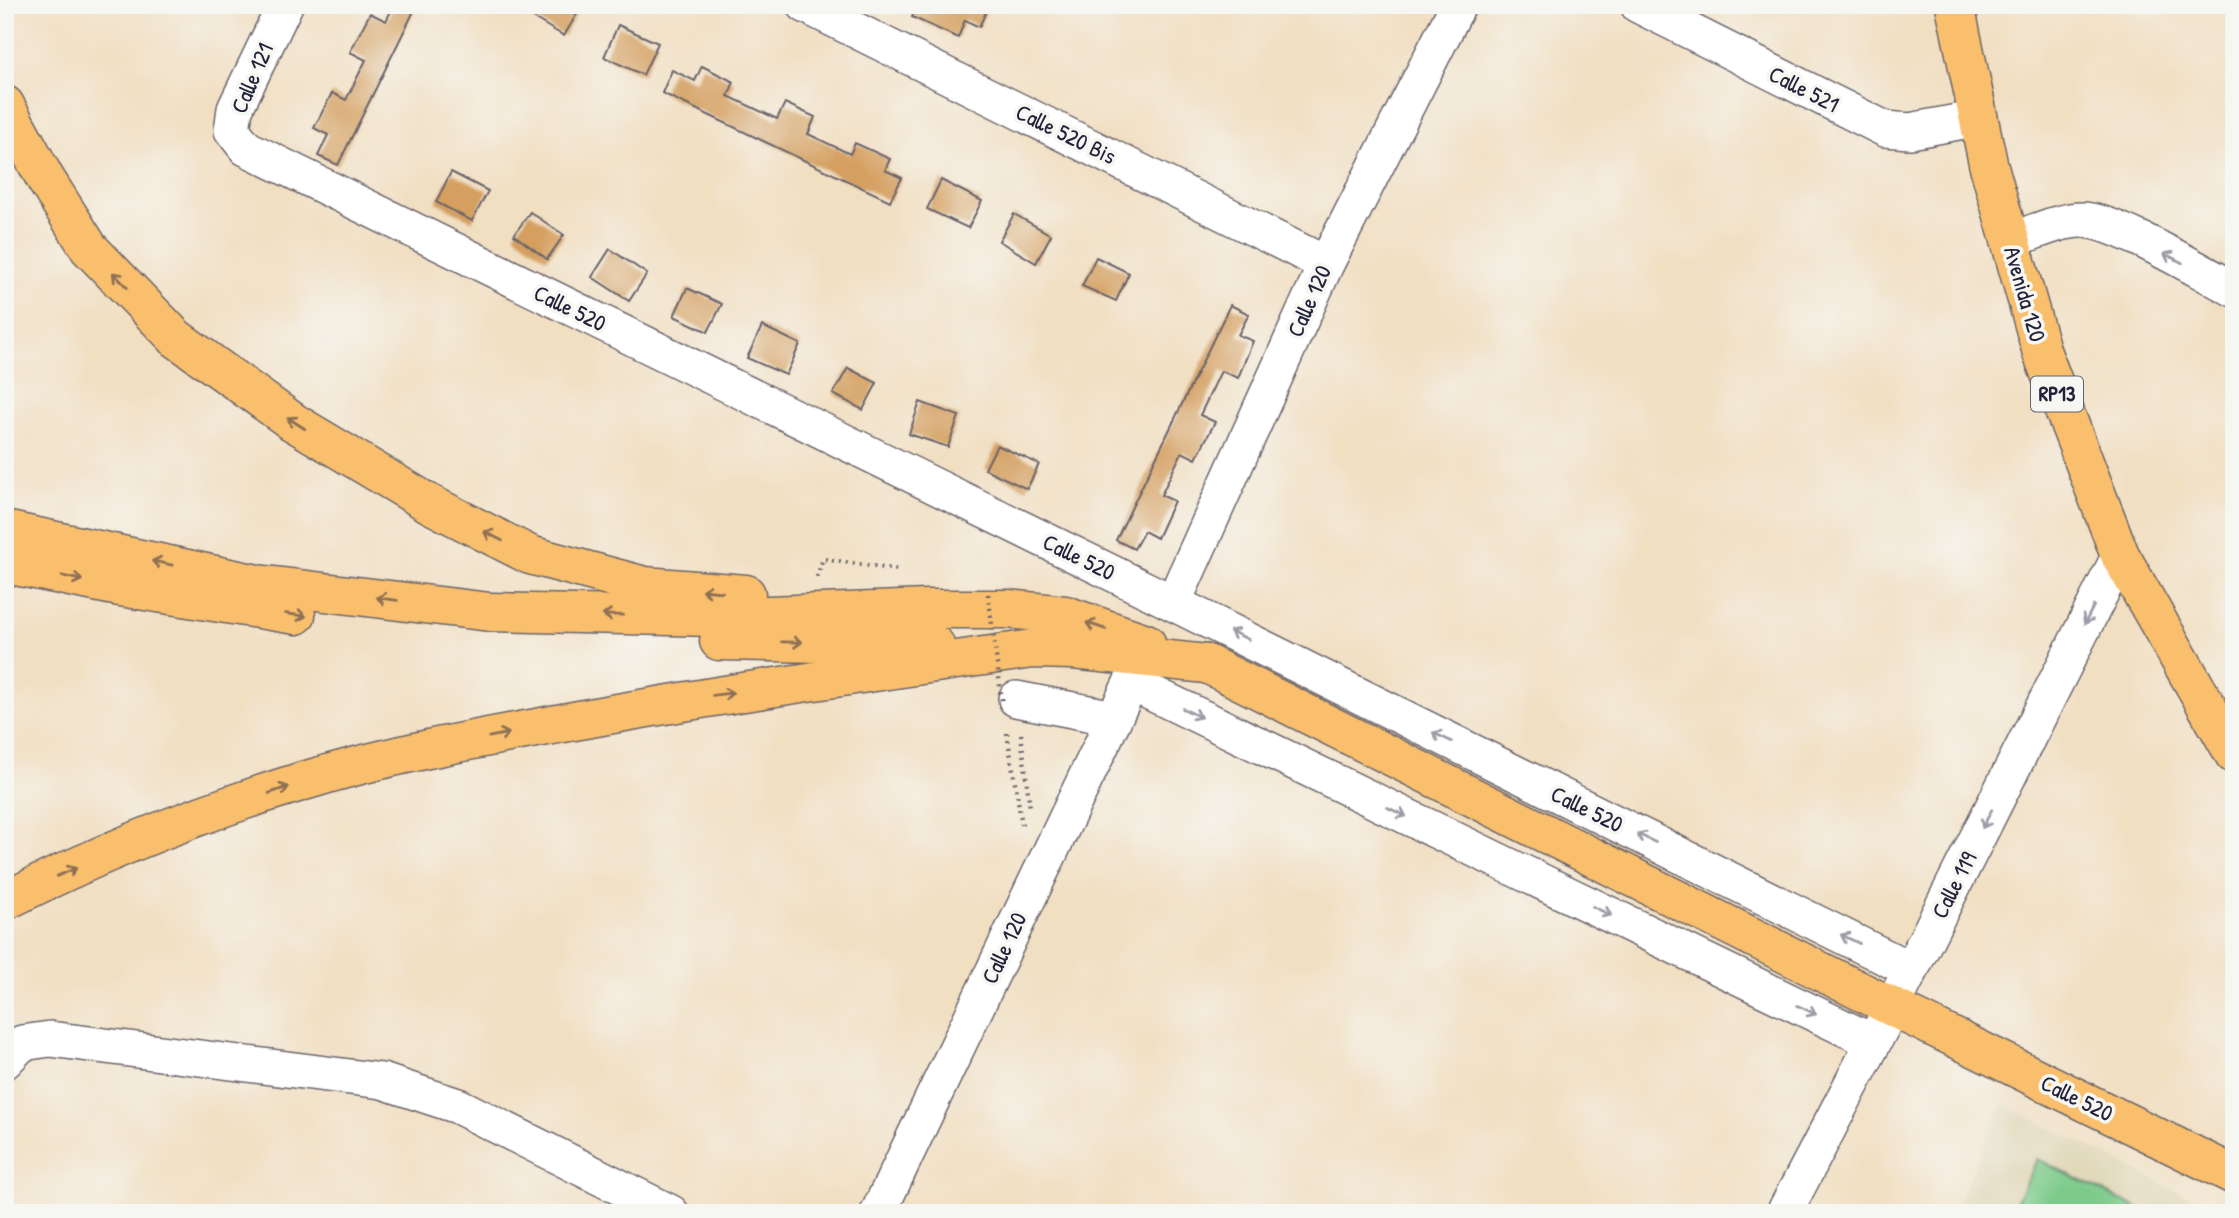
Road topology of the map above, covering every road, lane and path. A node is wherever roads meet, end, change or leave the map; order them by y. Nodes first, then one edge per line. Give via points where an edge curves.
1 (285, 5) edge
2 (806, 5) edge
3 (1458, 5) edge
4 (1638, 5) edge
5 (1955, 5) edge
6 (5, 105) edge
7 (1979, 118) junction
8 (246, 148) joint
9 (2009, 241) junction
10 (1326, 264) junction
11 (2233, 286) edge
12 (5, 530) edge
13 (2120, 555) junction
14 (5, 564) edge
15 (988, 594) dead end
16 (1173, 603) junction
17 (926, 609) junction
18 (1032, 649) junction
19 (1207, 664) junction
20 (1008, 709) junction
21 (1114, 718) junction
22 (2234, 754) edge
23 (1031, 820) dead end
24 (1024, 836) dead end
25 (5, 901) edge
26 (1911, 970) junction
27 (1892, 1007) junction
28 (1874, 1042) junction
29 (14, 1052) edge
30 (2234, 1175) edge
31 (671, 1213) edge
32 (878, 1213) edge
33 (1784, 1213) edge

1 - 8 street, Calle 121 via 235,109 232,130
2 - 10 street, Calle 520 Bis
3 - 10 street, Calle 120
4 - 7 street, Calle 521 via 1885,129 1910,131
5 - 7 main road, Avenida 120 / RP13
17 -> 6 main road via 645,586 530,555 430,504 293,422 176,338 89,248
7 - 9 main road, Avenida 120 / RP13
8 - 16 street, Calle 520
11 -> 9 street via 2116,229 2082,220
9 - 13 main road, Avenida 120 / RP13 via 2042,354
10 - 16 street, Calle 120
17 -> 12 main road via 715,617 490,612 258,584
13 - 22 main road, Avenida 120 / RP13
13 -> 26 street, Calle 119
14 -> 18 main road via 254,610 425,631 600,640
15 - 20 path, bridge
26 -> 16 street, Calle 520
19 -> 17 main road via 1065,615 1008,609
18 - 19 main road
25 -> 18 main road via 173,826 308,779 439,746 710,696
19 - 27 main road, Calle 520
20 - 21 street
20 - 23 path
20 - 24 path
21 -> 28 street, Calle 120 via 1131,683
21 - 32 street, Calle 120
26 - 27 street, Calle 119
27 - 28 street, Calle 119
27 - 30 main road, Calle 520
28 - 33 street, Calle 119
29 - 31 street via 50,1039 382,1081 458,1107

